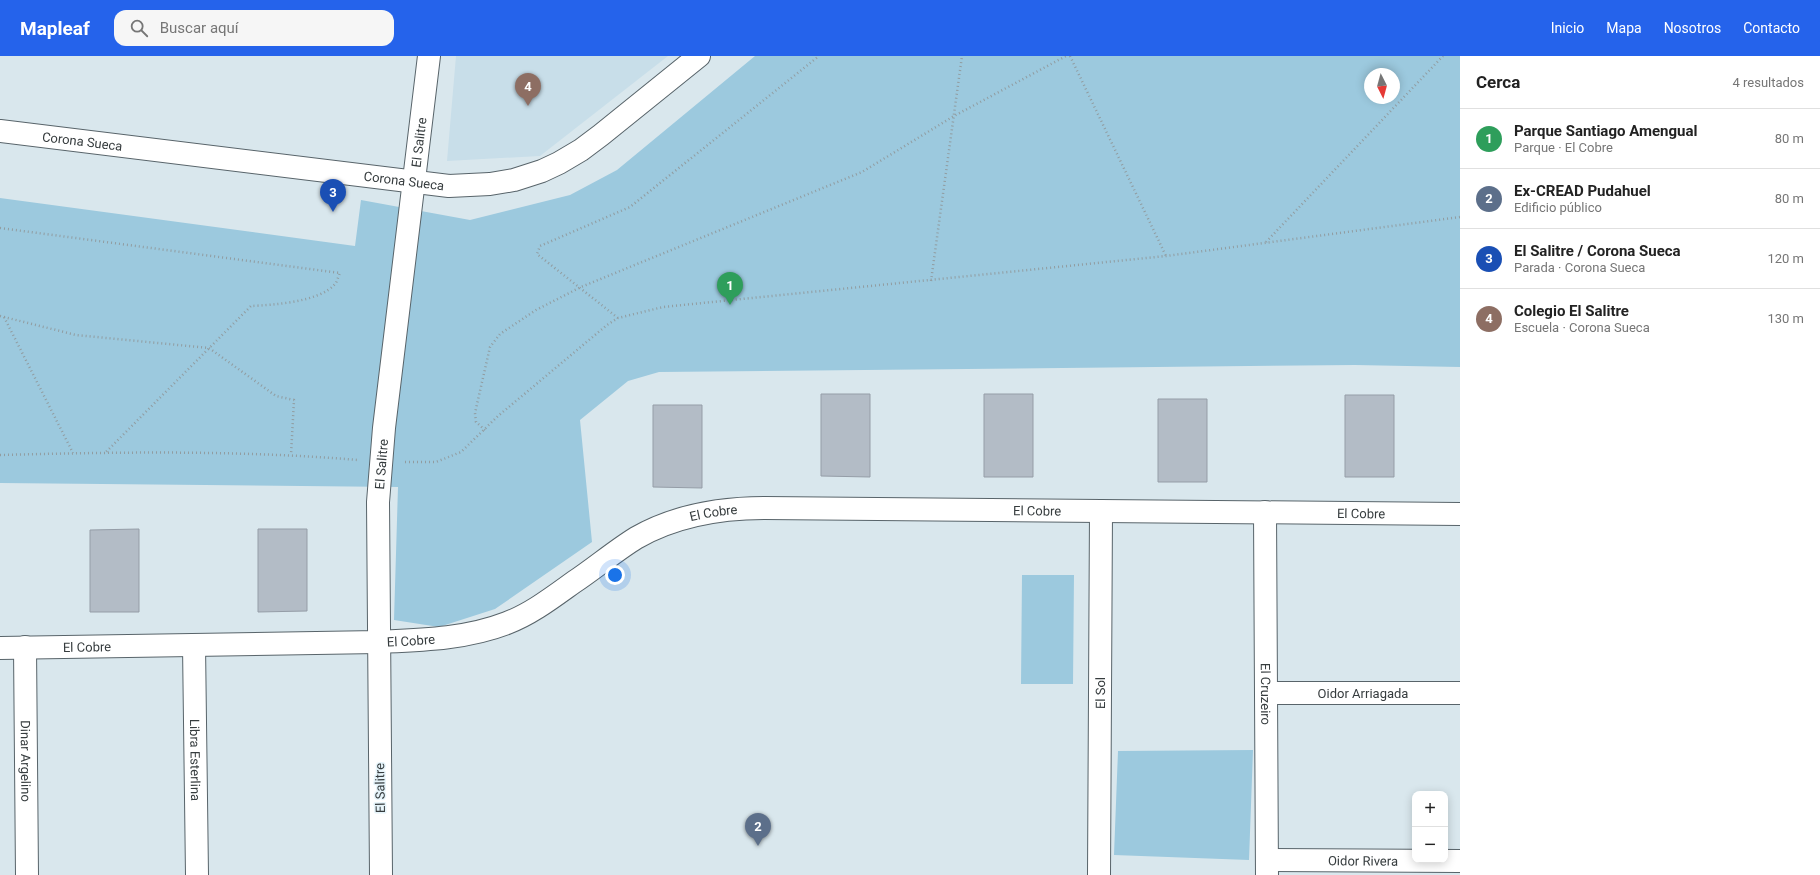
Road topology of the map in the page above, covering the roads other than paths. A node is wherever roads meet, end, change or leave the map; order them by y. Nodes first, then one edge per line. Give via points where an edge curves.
1 (429, 56) edge
2 (699, 56) edge
3 (0, 131) edge
4 (414, 182) junction
5 (1101, 511) junction
6 (1265, 512) junction
7 (1460, 514) edge
8 (378, 642) junction
9 (194, 645) junction
10 (25, 647) junction
11 (0, 648) edge
12 (1266, 693) junction
13 (1460, 693) edge
14 (1460, 861) edge
15 (1267, 867) edge
16 (27, 875) edge
17 (197, 875) edge
18 (381, 875) edge
19 (1099, 875) edge

1 - 4 street, El Salitre
2 - 4 street, Corona Sueca via 581,150 542,171 490,184 449,186
3 - 4 street, Corona Sueca
4 - 8 street, El Salitre via 380,462
5 - 6 street, El Cobre
5 - 8 street, El Cobre via 742,508 718,510 675,521 635,539 545,602 507,623 443,638
5 - 19 street, El Sol
6 - 7 street, El Cobre
6 - 12 street, El Cruzeiro
8 - 9 street, El Cobre
8 - 18 street, El Salitre
9 - 10 street, El Cobre
9 - 17 street, Libra Esterlina
10 - 11 street, El Cobre
10 - 16 street, Dinar Argelino
12 - 13 street, Oidor Arriagada
12 - 15 street, El Cruzeiro
14 - 15 street, Oidor Rivera

